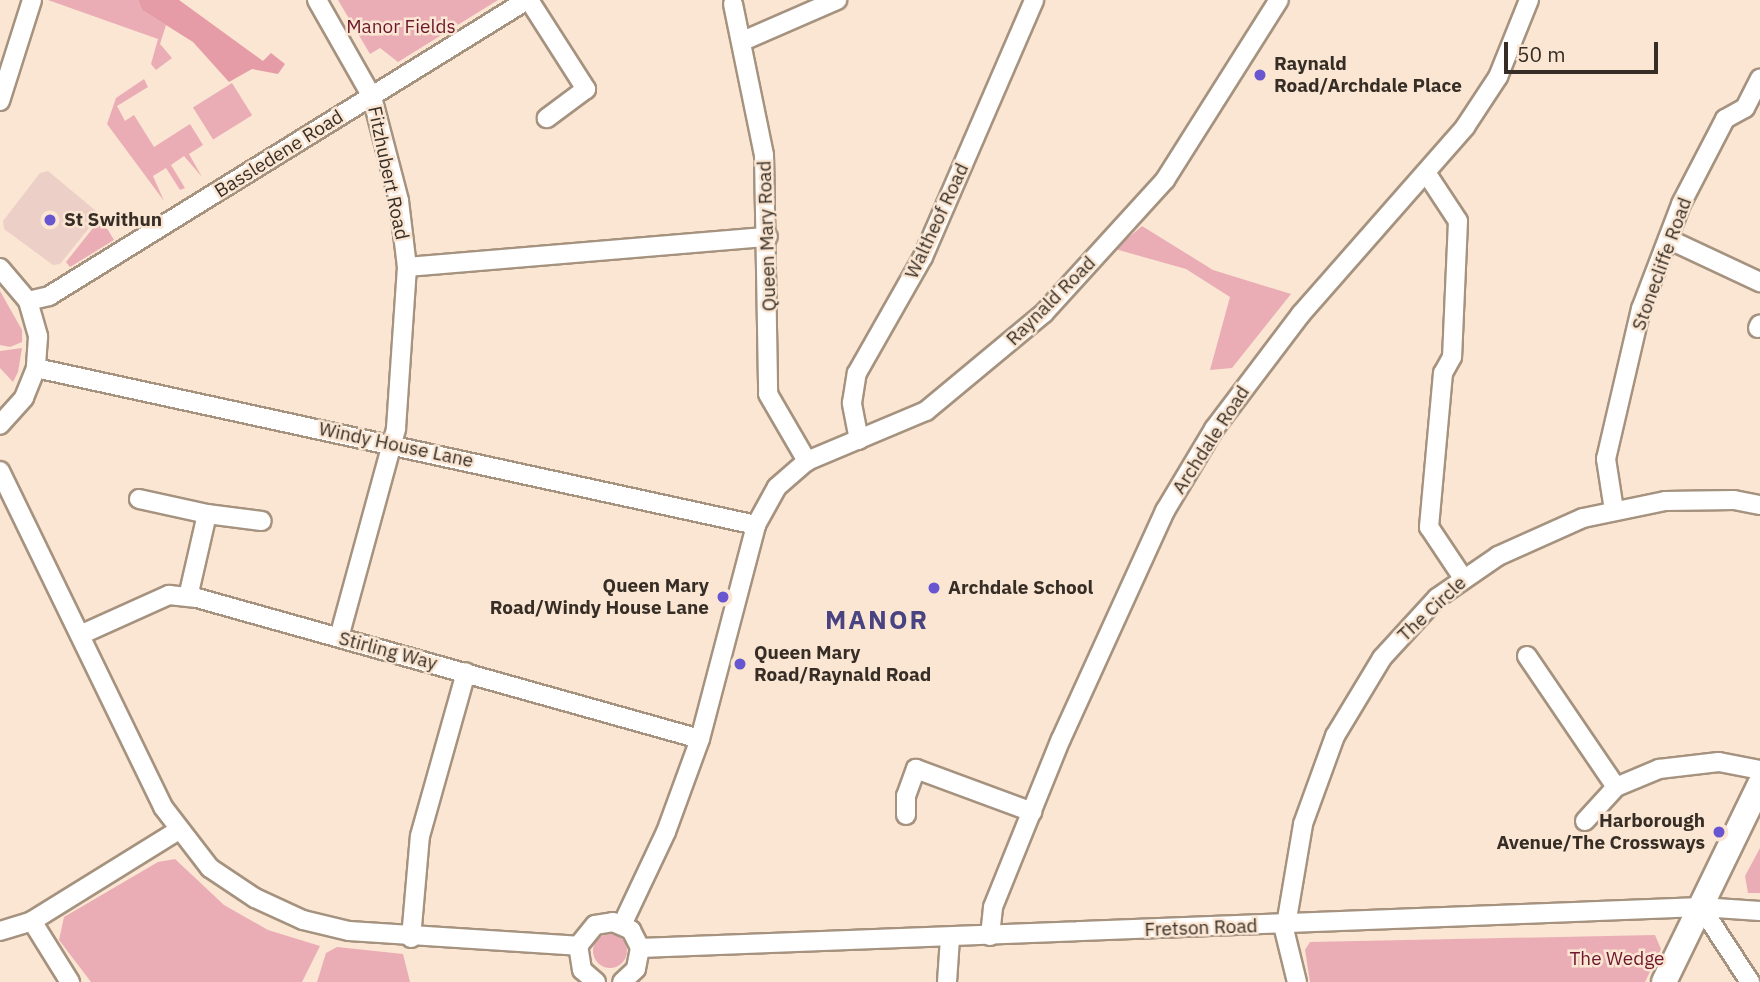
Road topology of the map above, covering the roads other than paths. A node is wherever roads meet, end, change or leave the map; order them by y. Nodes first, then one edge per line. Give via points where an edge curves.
1 (32, 0) edge
2 (317, 0) edge
3 (528, 0) edge
4 (837, 0) edge
5 (1034, 0) edge
6 (1279, 0) edge
7 (1529, 0) edge
8 (733, 4) dead end
9 (743, 41) junction
10 (1760, 79) edge
11 (372, 97) junction
12 (0, 101) edge
13 (547, 118) dead end
14 (1427, 174) junction
15 (768, 237) junction
16 (1668, 239) junction
17 (407, 267) junction
18 (0, 268) edge
19 (1760, 282) edge
20 (28, 301) junction
21 (36, 368) junction
22 (0, 425) edge
23 (859, 440) junction
24 (392, 444) junction
25 (807, 461) junction
26 (0, 471) edge
27 (139, 499) dead end
28 (1760, 505) edge
29 (1614, 510) junction
30 (207, 514) junction
31 (262, 521) dead end
32 (756, 525) junction
33 (1463, 578) junction
34 (188, 597) junction
35 (79, 635) junction
36 (339, 637) junction
37 (1527, 656) dead end
38 (466, 672) junction
39 (700, 739) junction
40 (1760, 770) edge
41 (1760, 784) edge
42 (1616, 787) junction
43 (1032, 812) junction
44 (906, 815) dead end
45 (1585, 821) dead end
46 (177, 831) junction
47 (1701, 907) junction
48 (1760, 911) edge
49 (32, 920) junction
50 (622, 925) junction
51 (1284, 925) junction
52 (0, 932) edge
53 (990, 936) junction
54 (411, 937) junction
55 (950, 937) junction
56 (578, 946) junction
57 (640, 948) junction
58 (70, 982) edge
59 (595, 982) edge
60 (622, 982) edge
61 (947, 982) edge
62 (1297, 982) edge
63 (1664, 982) edge
64 (1750, 982) edge

1 - 12 street
2 - 11 street, Fitzhubert Road
3 - 11 street, Bassledene Road
3 - 13 street via 586,89
4 - 9 street
5 - 23 street, Waltheof Road via 923,257 857,373 852,403
6 - 23 street, Raynald Road via 1165,180 1052,304 926,411
7 - 14 street, Archdale Road via 1498,77
8 - 9 street, Queen Mary Road
9 - 15 street, Queen Mary Road via 764,155
10 - 16 street, Stonecliffe Road via 1745,108 1725,119
11 - 17 street, Fitzhubert Road via 399,201
11 - 20 street, Bassledene Road via 49,296
14 - 33 street via 1458,221 1452,357 1443,373 1429,527
14 - 43 street, Archdale Road via 1301,314 1214,429 1165,511
15 - 17 street
15 - 25 street, Queen Mary Road via 768,394
16 - 19 street
16 - 29 street, Stonecliffe Road via 1641,309 1606,459
17 - 24 street, Fitzhubert Road
18 - 20 street
20 - 21 street via 38,337
21 - 22 street via 24,398
21 - 24 street, Windy House Lane
23 - 25 street, Raynald Road
24 - 32 street, Windy House Lane
24 - 36 street, Fitzhubert Road
25 - 32 street, Raynald Road via 778,487
26 - 35 street
27 - 30 street
28 - 29 street, The Circle via 1734,500 1665,501
29 - 33 street, The Circle via 1546,531
30 - 31 street
30 - 34 street
32 - 39 street
33 - 51 street, The Circle via 1382,658 1335,736 1303,824
34 - 35 street, Stirling Way via 169,595
34 - 36 street, Stirling Way
35 - 46 street
36 - 38 street, Stirling Way
37 - 42 street
38 - 39 street, Stirling Way
38 - 54 street via 420,836
39 - 50 street via 666,832
40 - 42 street via 1719,762 1683,763
41 - 47 street
42 - 45 street
43 - 44 street via 916,769 906,796
43 - 53 street, Archdale Road via 993,907
46 - 49 street
46 - 54 street via 210,868 255,898 303,920
47 - 48 street, Fretson Road
47 - 51 street, Fretson Road
47 - 63 street
47 - 64 street
49 - 52 street
49 - 58 street
50 - 56 street via 595,925
50 - 57 street
51 - 53 street, Fretson Road
51 - 62 street, The Circle
53 - 55 street, Fretson Road
54 - 56 street
55 - 57 street, Fretson Road
55 - 61 street
56 - 59 street via 582,970
57 - 60 street via 636,969

